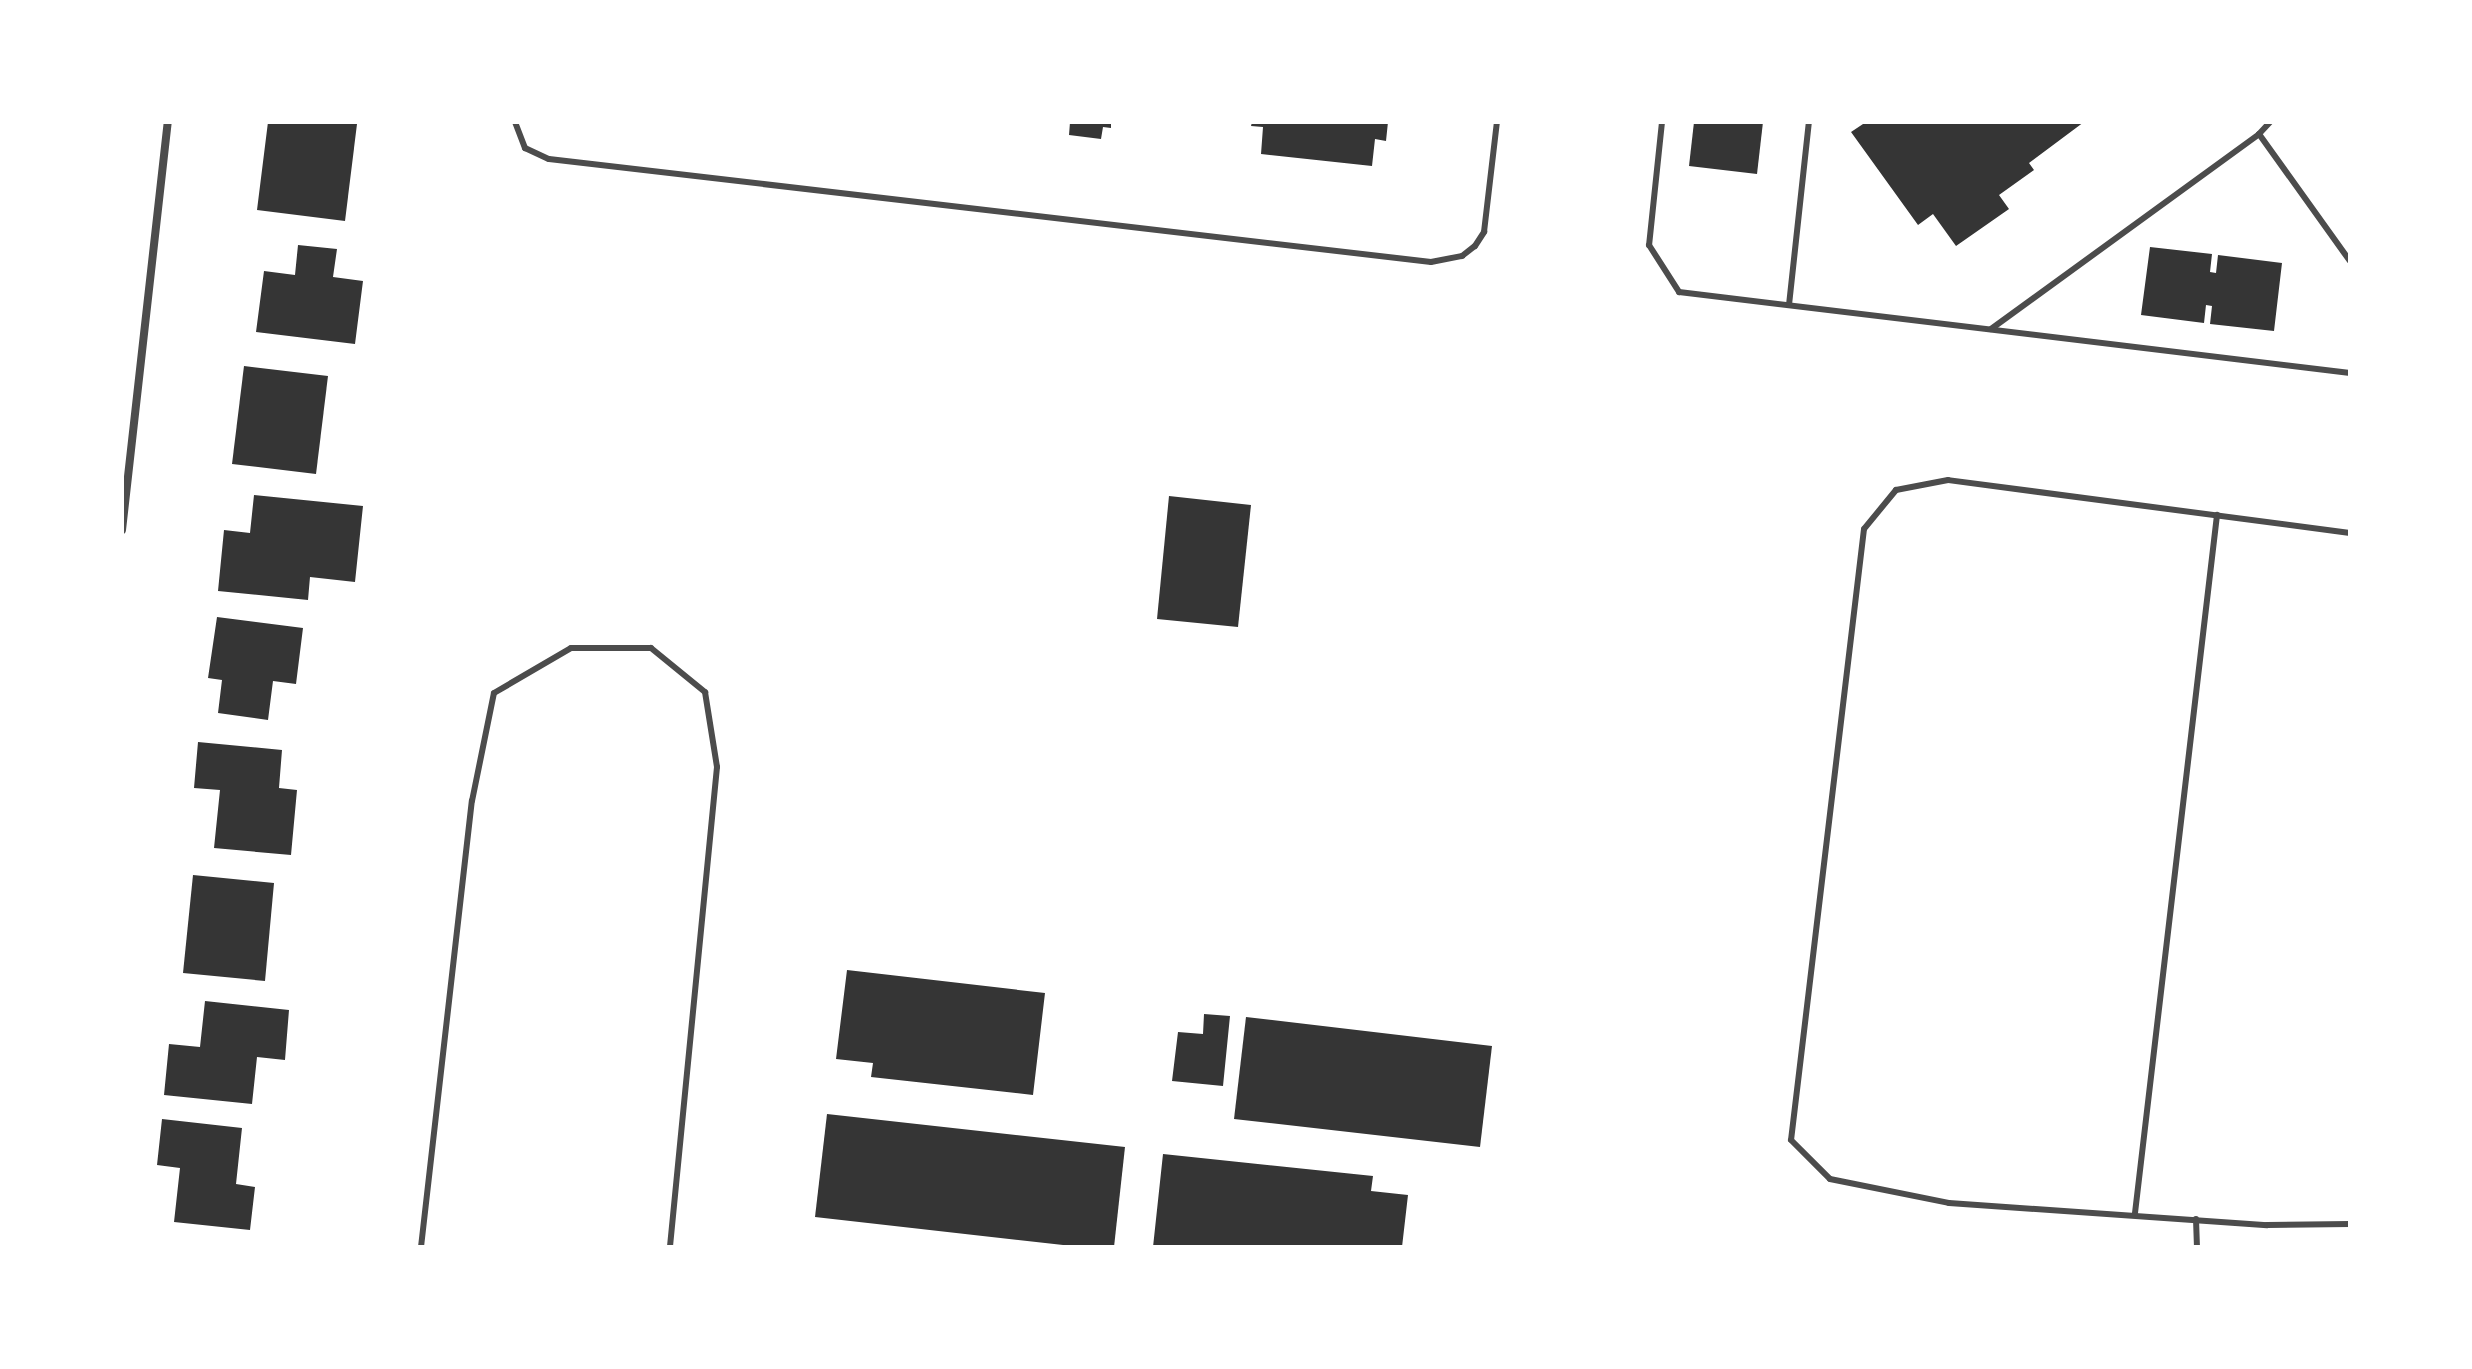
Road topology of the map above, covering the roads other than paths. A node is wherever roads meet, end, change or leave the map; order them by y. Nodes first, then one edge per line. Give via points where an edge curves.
1 (168, 122) edge
2 (515, 122) edge
3 (1497, 122) edge
4 (1662, 122) edge
5 (1809, 122) edge
6 (2270, 122) edge
7 (2259, 134) junction
8 (2350, 261) edge
9 (1789, 305) junction
10 (1991, 329) junction
11 (2350, 373) edge
12 (2217, 515) junction
13 (122, 530) edge
14 (2350, 533) edge
15 (2135, 1213) junction
16 (2196, 1219) junction
17 (2350, 1224) edge
18 (421, 1247) edge
19 (670, 1247) edge
20 (2197, 1247) edge

1 - 13 street
2 - 3 lane via 525,148 549,159 1431,262 1462,256 1484,232
4 - 9 lane via 1649,245 1679,292
5 - 9 lane
6 - 7 lane
7 - 8 lane
7 - 10 lane
9 - 10 lane
10 - 11 lane
12 - 14 lane
12 - 15 lane
12 - 15 lane via 1948,480 1896,490 1864,529 1791,1140 1830,1179 1949,1203
15 - 16 lane
16 - 17 lane
16 - 20 lane
18 - 19 lane via 472,801 494,693 571,648 651,648 705,692 717,767

